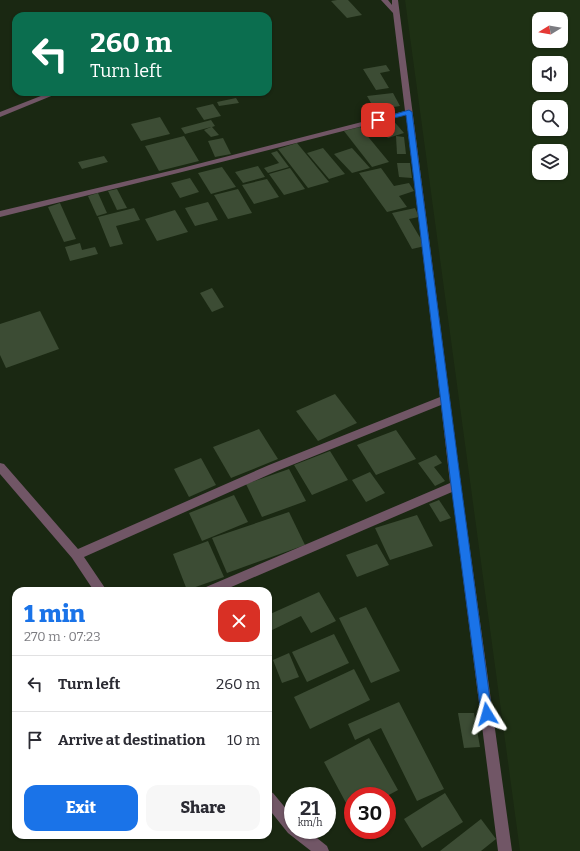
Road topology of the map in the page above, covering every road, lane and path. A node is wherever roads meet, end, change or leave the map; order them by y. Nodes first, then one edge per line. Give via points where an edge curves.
1 (384, 0) edge
2 (395, 0) edge
3 (396, 12) junction
4 (48, 96) edge
5 (409, 112) junction
6 (0, 115) edge
7 (0, 214) edge
8 (445, 399) junction
9 (0, 467) edge
10 (456, 485) junction
11 (76, 555) junction
12 (98, 587) edge
13 (219, 587) edge
14 (272, 803) edge
15 (284, 817) edge
16 (307, 839) edge
17 (322, 851) edge
18 (505, 851) edge

1 - 3 street
2 - 3 street
3 - 5 street
4 - 6 street
5 - 7 street via 186,170
5 - 8 street
8 - 10 street
8 - 11 street via 273,468
9 - 11 street
10 - 13 street
10 - 18 street
11 - 12 street
14 - 15 street
16 - 17 street

